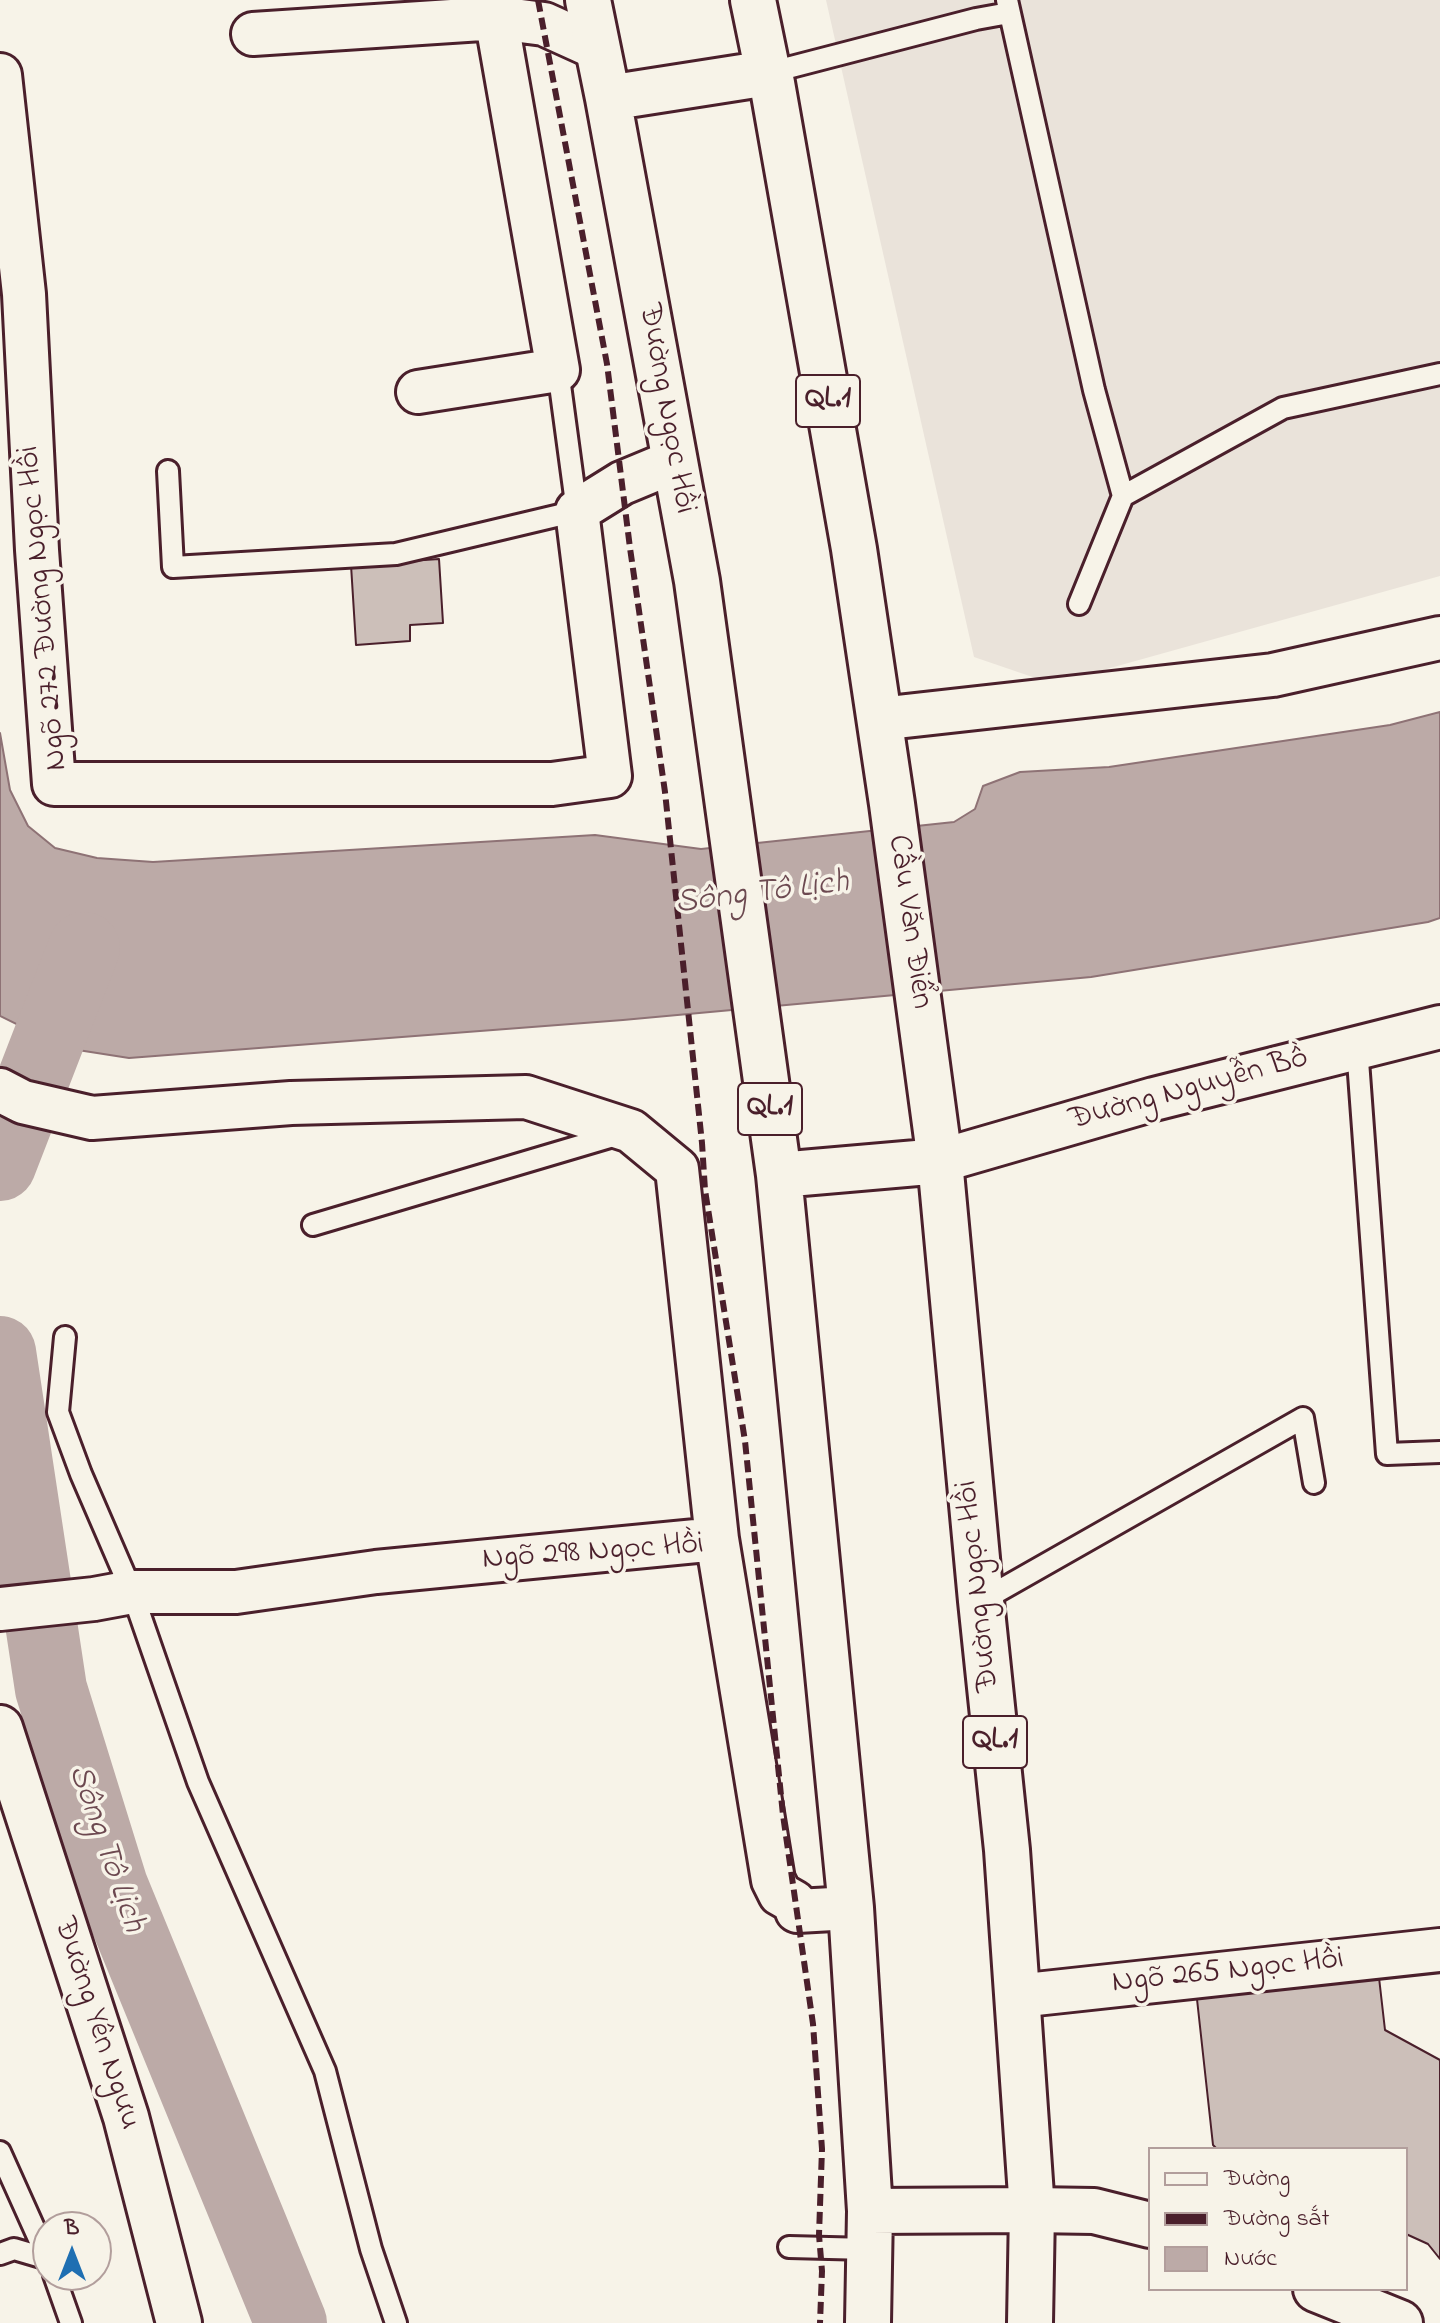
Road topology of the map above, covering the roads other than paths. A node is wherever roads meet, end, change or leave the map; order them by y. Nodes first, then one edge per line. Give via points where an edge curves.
1 (588, 0) edge
2 (753, 0) edge
3 (1008, 6) edge
4 (495, 9) edge
5 (253, 34) dead end
6 (597, 48) junction
7 (768, 73) junction
8 (0, 75) edge
9 (608, 98) junction
10 (558, 370) junction
11 (1440, 374) edge
12 (418, 392) dead end
13 (675, 461) junction
14 (168, 471) dead end
15 (1123, 496) junction
16 (577, 511) junction
17 (1079, 604) dead end
18 (1440, 638) edge
19 (879, 719) junction
20 (1440, 1027) edge
21 (924, 1041) joint
22 (1357, 1047) junction
23 (0, 1090) edge
24 (631, 1131) junction
25 (940, 1161) junction
26 (779, 1175) junction
27 (313, 1225) dead end
28 (65, 1337) dead end
29 (1440, 1452) edge
30 (1314, 1483) dead end
31 (717, 1539) junction
32 (113, 1595) junction
33 (981, 1601) junction
34 (2, 1608) edge
35 (0, 1728) edge
36 (851, 1908) junction
37 (1440, 1950) edge
38 (1017, 1996) junction
39 (0, 2152) edge
40 (1032, 2210) junction
41 (32, 2223) edge
42 (1148, 2224) edge
43 (870, 2230) junction
44 (789, 2247) dead end
45 (0, 2254) edge
46 (32, 2254) edge
47 (60, 2291) edge
48 (1321, 2291) edge
49 (71, 2323) edge
50 (179, 2323) edge
51 (396, 2323) edge
52 (868, 2323) edge
53 (1030, 2323) edge
54 (1400, 2323) edge

1 - 6 main road, Đường Ngọc Hồi / QL.1
2 - 7 main road, QL.1
3 - 7 lane
3 - 15 lane via 1094,390
4 - 5 street
4 - 6 street
4 - 10 street
6 - 9 main road, Đường Ngọc Hồi / QL.1
7 - 9 main road
7 - 19 main road, QL.1 via 852,533
8 - 16 street, Ngõ 272 Đường Ngọc Hồi via 24,294 54,784 552,784 610,776
9 - 13 main road, Đường Ngọc Hồi / QL.1
10 - 12 street
10 - 16 lane
11 - 15 lane via 1283,408
13 - 16 street via 622,483
13 - 26 main road, Đường Ngọc Hồi / QL.1 via 697,581
14 - 16 lane via 173,567 396,554
15 - 17 lane
18 - 19 street via 1273,675
19 - 21 main road, Cầu Văn Điển / QL.1
20 - 22 street, Đường Nguyễn Bồ
21 - 25 main road, Đường Ngọc Hồi / QL.1
22 - 25 street, Đường Nguyễn Bồ
22 - 29 lane via 1387,1454
23 - 24 street via 23,1102 92,1118 291,1103 526,1097
24 - 27 lane
24 - 31 street via 677,1169
25 - 26 main road
25 - 33 main road, Đường Ngọc Hồi / QL.1
26 - 36 main road, QL.1
28 - 32 lane via 58,1412 81,1474
30 - 33 lane via 1303,1418
31 - 32 street, Ngõ 298 Ngọc Hồi via 376,1572 236,1592
31 - 36 street, Ngõ 298 Ngọc Hồi via 773,1880 797,1911
32 - 34 street, Ngõ 298 Ngọc Hồi
32 - 51 lane via 325,2071
33 - 38 main road, Đường Ngọc Hồi / QL.1
35 - 50 main road, Đường Yên Ngưu via 126,2117
36 - 43 main road, QL.1
37 - 38 street, Ngõ 265 Ngọc Hồi
38 - 40 main road, Đường Ngọc Hồi / QL.1
39 - 41 lane
40 - 42 main road via 1094,2211
40 - 43 main road
40 - 53 main road, Đường Ngọc Hồi / QL.1
43 - 44 lane
43 - 52 main road, QL.1
45 - 46 lane via 14,2249
47 - 49 lane
48 - 54 main road

